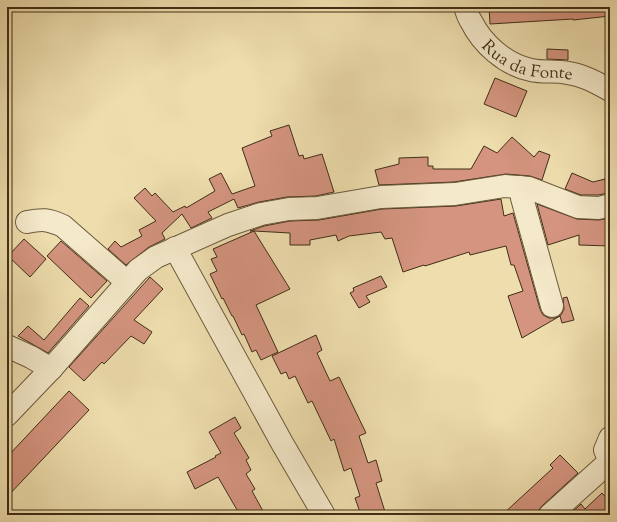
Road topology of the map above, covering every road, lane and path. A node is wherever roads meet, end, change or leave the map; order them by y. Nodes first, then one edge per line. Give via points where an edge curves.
1 (465, 7) edge
2 (610, 90) edge
3 (520, 187) junction
4 (610, 205) edge
5 (26, 222) dead end
6 (175, 248) junction
7 (127, 282) junction
8 (552, 306) dead end
9 (7, 346) edge
10 (51, 369) junction
11 (7, 415) edge
12 (610, 438) edge
13 (610, 462) edge
14 (324, 515) edge
15 (550, 515) edge

1 - 2 street, Rua da Fonte via 471,22 484,41 502,57 532,70 578,75
3 - 4 street via 541,192 578,208
3 - 6 street via 505,186 455,194 381,197 317,208 289,209 261,214 228,225
3 - 8 street
5 - 7 street via 52,220 63,226
6 - 7 street via 156,257
6 - 14 street
7 - 10 street
9 - 10 street
10 - 11 street
12 - 13 street via 605,450
13 - 15 street

